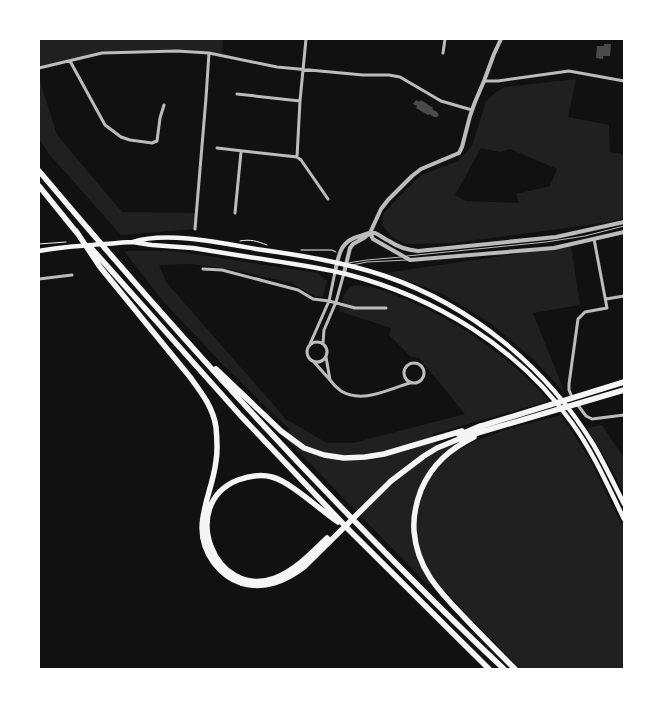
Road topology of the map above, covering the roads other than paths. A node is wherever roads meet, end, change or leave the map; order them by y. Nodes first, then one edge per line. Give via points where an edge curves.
1 (306, 39) edge
2 (445, 39) edge
3 (501, 39) edge
4 (209, 53) junction
5 (442, 53) dead end
6 (70, 61) junction
7 (39, 68) edge
8 (303, 70) junction
9 (484, 81) junction
10 (624, 81) edge
11 (237, 94) dead end
12 (300, 101) junction
13 (164, 105) dead end
14 (472, 110) junction
15 (217, 148) dead end
16 (241, 152) junction
17 (297, 156) junction
18 (39, 171) edge
19 (39, 186) edge
20 (328, 199) dead end
21 (235, 214) dead end
22 (624, 222) edge
23 (624, 226) edge
24 (195, 229) dead end
25 (76, 231) junction
26 (624, 232) edge
27 (370, 233) junction
28 (594, 239) junction
29 (131, 242) junction
30 (39, 251) edge
31 (403, 256) junction
32 (410, 260) junction
33 (337, 264) junction
34 (346, 264) junction
35 (203, 269) dead end
36 (335, 272) junction
37 (344, 273) junction
38 (72, 276) dead end
39 (39, 279) edge
40 (624, 296) edge
41 (606, 299) junction
42 (329, 301) junction
43 (336, 302) junction
44 (386, 308) dead end
45 (184, 338) junction
46 (310, 344) junction
47 (323, 344) junction
48 (326, 357) junction
49 (313, 362) junction
50 (330, 380) junction
51 (410, 382) junction
52 (624, 382) edge
53 (624, 390) edge
54 (592, 396) junction
55 (539, 412) junction
56 (624, 415) edge
57 (480, 426) junction
58 (485, 432) junction
59 (375, 494) junction
60 (624, 504) edge
61 (624, 519) edge
62 (350, 531) junction
63 (327, 540) junction
64 (489, 669) edge
65 (504, 669) edge
66 (515, 669) edge

1 - 8 street
2 - 5 street
3 - 9 street
4 - 6 street via 102,52
4 - 8 street
4 - 24 street
6 - 7 street
6 - 13 street via 105,125 120,136 152,143 157,141
8 - 12 street
8 - 14 street via 400,77 441,101
9 - 10 street via 569,71
9 - 14 street
11 - 12 street
12 - 17 street
14 - 27 street via 459,153 420,169 412,176 381,209
15 - 16 street
16 - 17 street
16 - 21 street
17 - 20 street
18 - 45 highway
19 - 25 highway
22 - 27 street via 556,237 418,251 398,247 376,233
23 - 31 lane via 546,242
25 - 62 highway via 234,408
25 - 63 highway via 100,267 190,377 211,410 216,426 216,461 204,508 202,534 205,548 219,570 242,583 262,586 283,581 304,567
26 - 28 street
27 - 31 street via 373,239
27 - 33 street via 349,239 341,249
27 - 34 street via 353,244
28 - 32 street via 554,248
28 - 41 street
29 - 30 main road via 61,245
29 - 33 main road via 152,238 203,240
29 - 36 main road via 194,248
31 - 32 street
31 - 34 lane
32 - 34 lane
33 - 34 main road
33 - 36 street
34 - 37 street
34 - 60 main road via 432,295 506,343 566,404 593,445
35 - 42 street via 222,270
36 - 37 main road
36 - 42 street
37 - 43 street
37 - 61 main road via 421,300 471,328 514,359 534,377 572,423 599,467
38 - 39 street
40 - 41 street
41 - 56 street via 607,308 585,312 578,319 569,390 586,416 592,419
42 - 43 street
42 - 46 street
43 - 44 street via 355,308
43 - 47 street via 324,330
45 - 57 highway via 281,431 304,448 324,455 344,458 384,454
45 - 65 highway via 336,502
46 - 47 street
46 - 49 street via 306,352
47 - 48 street
48 - 49 street via 320,362
48 - 50 street
49 - 50 street
50 - 51 street via 354,396 366,396
51 - 51 street via 405,378 404,370 408,364 421,365 424,377 416,383
52 - 54 highway
53 - 54 highway
54 - 55 highway
55 - 57 highway
55 - 58 highway
57 - 59 highway via 422,453
58 - 59 highway via 437,448
58 - 66 highway via 464,442 434,467 416,503 415,542 422,566 441,594
59 - 63 highway
62 - 63 highway via 286,483 260,475 225,487 211,504 208,514 206,531 214,556 235,576 253,581 288,572
62 - 64 highway

